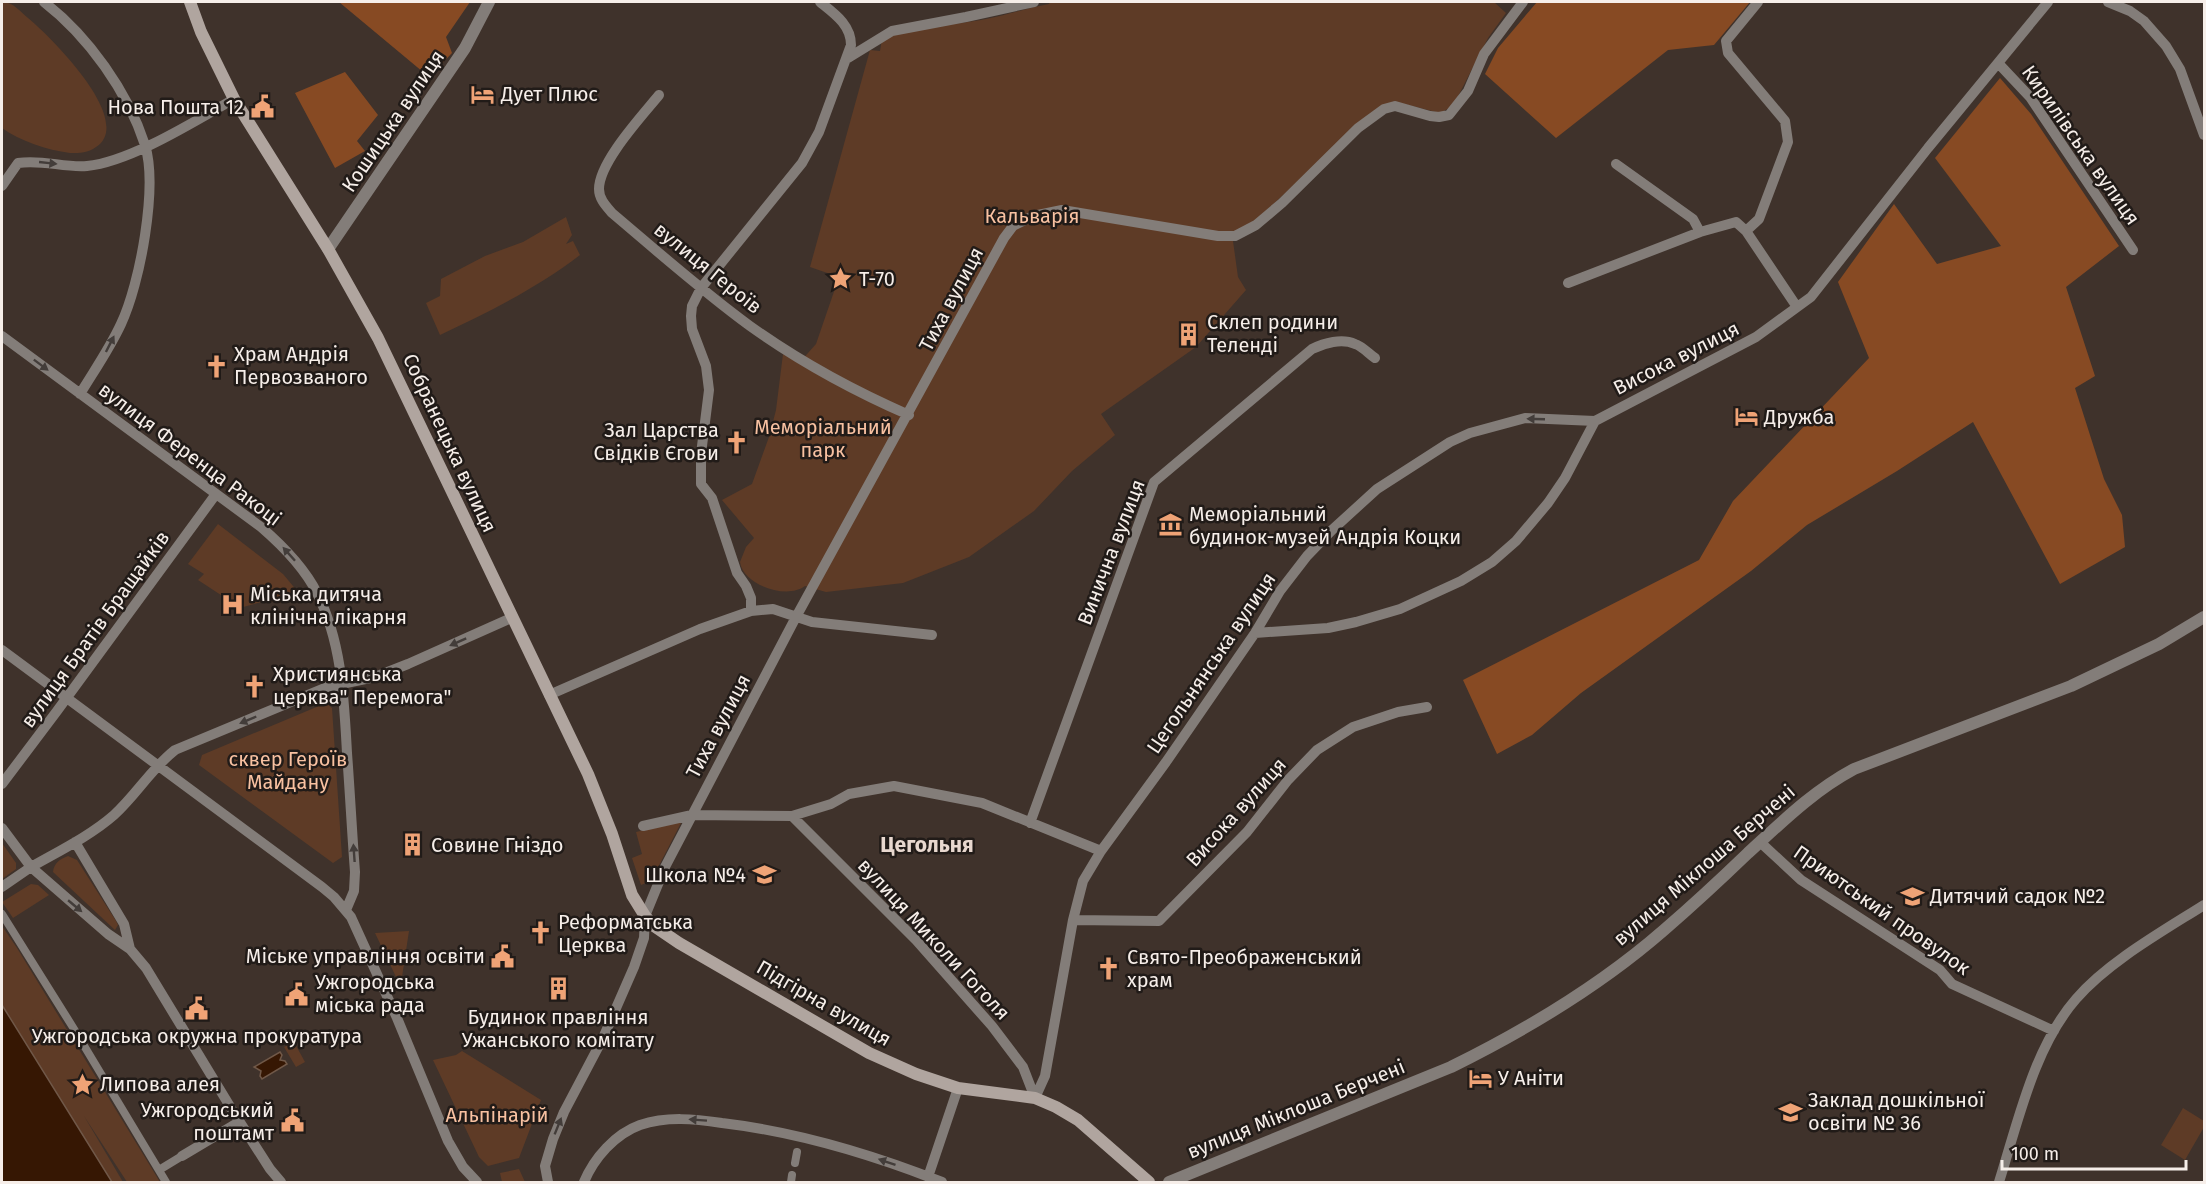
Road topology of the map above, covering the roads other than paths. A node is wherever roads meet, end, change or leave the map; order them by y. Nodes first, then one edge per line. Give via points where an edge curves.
1 (44, 2) edge
2 (190, 2) edge
3 (496, 2) edge
4 (820, 2) edge
5 (1034, 2) edge
6 (1523, 2) edge
7 (1758, 2) edge
8 (2048, 2) edge
9 (2108, 2) edge
10 (487, 7) edge
11 (848, 58) junction
12 (1998, 63) junction
13 (659, 95) dead end
14 (234, 99) junction
15 (2205, 135) edge
16 (146, 147) junction
17 (1616, 164) dead end
18 (2, 186) edge
19 (1746, 231) junction
20 (1700, 232) junction
21 (328, 249) junction
22 (2133, 250) dead end
23 (1568, 283) dead end
24 (701, 288) junction
25 (1797, 307) junction
26 (2, 336) edge
27 (1375, 358) dead end
28 (80, 394) junction
29 (909, 415) junction
30 (1595, 421) junction
31 (216, 494) junction
32 (750, 611) junction
33 (796, 617) junction
34 (2205, 617) edge
35 (511, 618) junction
36 (1255, 633) junction
37 (932, 635) dead end
38 (2, 650) edge
39 (342, 683) junction
40 (549, 695) junction
41 (67, 698) junction
42 (1427, 707) dead end
43 (158, 764) junction
44 (2, 784) edge
45 (692, 815) junction
46 (792, 816) junction
47 (1030, 823) junction
48 (643, 826) dead end
49 (2, 828) edge
50 (75, 842) junction
51 (1760, 842) junction
52 (1101, 851) junction
53 (31, 867) junction
54 (2, 887) edge
55 (2205, 905) edge
56 (346, 910) junction
57 (2, 914) edge
58 (645, 916) junction
59 (1073, 920) junction
60 (130, 949) junction
61 (2054, 1031) junction
62 (958, 1088) junction
63 (1035, 1098) junction
64 (239, 1122) junction
65 (797, 1152) dead end
66 (182, 1156) joint
67 (795, 1163) dead end
68 (159, 1170) junction
69 (928, 1177) junction
70 (475, 1180) edge
71 (166, 1182) edge
72 (281, 1182) edge
73 (548, 1182) edge
74 (584, 1182) edge
75 (942, 1182) edge
76 (1149, 1182) edge
77 (1169, 1182) edge
78 (2000, 1182) edge

1 - 16 street via 80,35 105,68
2 - 14 main road, Собранецька вулиця
3 - 10 street, Кошицька вулиця
4 - 11 street via 846,25 851,36
5 - 11 street via 892,31
6 - 29 street, Тиха вулиця via 1484,54 1468,91 1449,115 1430,116 1395,106 1384,109 1358,128 1282,203 1235,236 1062,210 1033,216 1013,226
7 - 19 street via 1726,41 1728,52 1785,121 1788,142 1759,219
8 - 12 street, Висока вулиця
9 - 15 street via 2144,21 2166,46 2180,69
10 - 21 street, Кошицька вулиця via 465,48
11 - 24 street via 819,132 802,163
12 - 22 street, Кирилівська вулиця via 2030,97
12 - 25 street, Висока вулиця via 1811,297
13 - 24 street, вулиця Героїв via 619,144 603,174 599,188 602,202
14 - 16 street
14 - 21 main road, Собранецька вулиця
18 -> 16 street via 18,163 85,167
28 -> 16 street via 122,323 136,281 149,187
17 - 20 street via 1693,219
19 - 20 street via 1736,222
19 - 25 street
20 - 23 street
21 - 35 main road, Собранецька вулиця via 378,338
24 - 29 street, вулиця Героїв via 805,360 878,402
24 - 32 street via 691,316 709,390 700,454 701,484 712,498 737,573 747,586
25 - 30 street, Висока вулиця via 1756,337
26 -> 28 street, вулиця Ференца Ракоці
27 - 47 street, Винична вулиця via 1354,343 1334,342 1312,349 1154,482
28 - 31 street, вулиця Ференца Ракоці
29 - 33 street, Тиха вулиця
30 -> 36 street, Цегольнянська вулиця via 1510,421 1460,437 1407,468 1359,505 1307,556
30 - 36 street via 1548,502 1516,541 1492,562 1461,581 1378,616 1328,628
39 -> 31 street, вулиця Ференца Ракоці via 336,645 316,590 279,543
31 - 41 street, вулиця Братів Бращайків
32 - 33 street via 773,609
32 - 40 street via 670,641
33 - 37 street
33 - 45 street, Тиха вулиця
34 - 51 street, вулиця Міклоша Берчені via 2071,686 1854,769 1822,788
35 -> 39 street via 386,673
35 - 40 main road, Собранецька вулиця
36 - 52 street, Цегольнянська вулиця
38 - 41 street
39 -> 43 street via 175,750
56 -> 39 street, вулиця Ференца Ракоці via 354,891 355,872
40 - 58 main road, Собранецька вулиця via 588,774 632,895
41 - 43 street
41 - 44 street, вулиця Братів Бращайків
42 - 59 street, Висока вулиця via 1353,727 1317,750 1247,832 1160,921
43 - 50 street via 114,814
43 - 56 street via 322,887
45 - 46 street
45 - 48 street
45 - 58 street, Тиха вулиця
46 - 47 street via 849,794 894,786 982,803
46 - 63 street, вулиця Миколи Гоголя via 916,940 992,1026 1023,1067
47 - 52 street
49 - 53 street
50 - 53 street
50 - 60 street via 124,924
51 - 61 street, Приютський провулок via 1801,880 1940,970 1952,984
51 - 77 street, вулиця Міклоша Берчені via 1621,964 1512,1035 1451,1067
52 - 59 street, Цегольнянська вулиця via 1083,881
53 - 54 street
53 -> 60 street
55 - 61 street via 2101,974 2076,999
56 - 70 street via 397,1018 448,1141
57 - 68 street
58 - 62 main road, Підгірна вулиця via 679,943 841,1039 916,1074
73 -> 58 street, Тиха вулиця via 545,1166 553,1139 634,968 644,938
59 - 63 street, Цегольнянська вулиця via 1045,1076
60 - 64 street via 146,968
61 - 78 street via 2040,1059
62 - 63 main road, Підгірна вулиця
62 - 69 street
63 - 76 main road, Підгірна вулиця via 1078,1120
64 - 66 street
64 - 72 street
65 - 67 street
66 - 68 street
68 - 71 street
69 -> 74 street via 799,1135 747,1125 679,1119 640,1125 626,1133 607,1147
69 - 75 street

